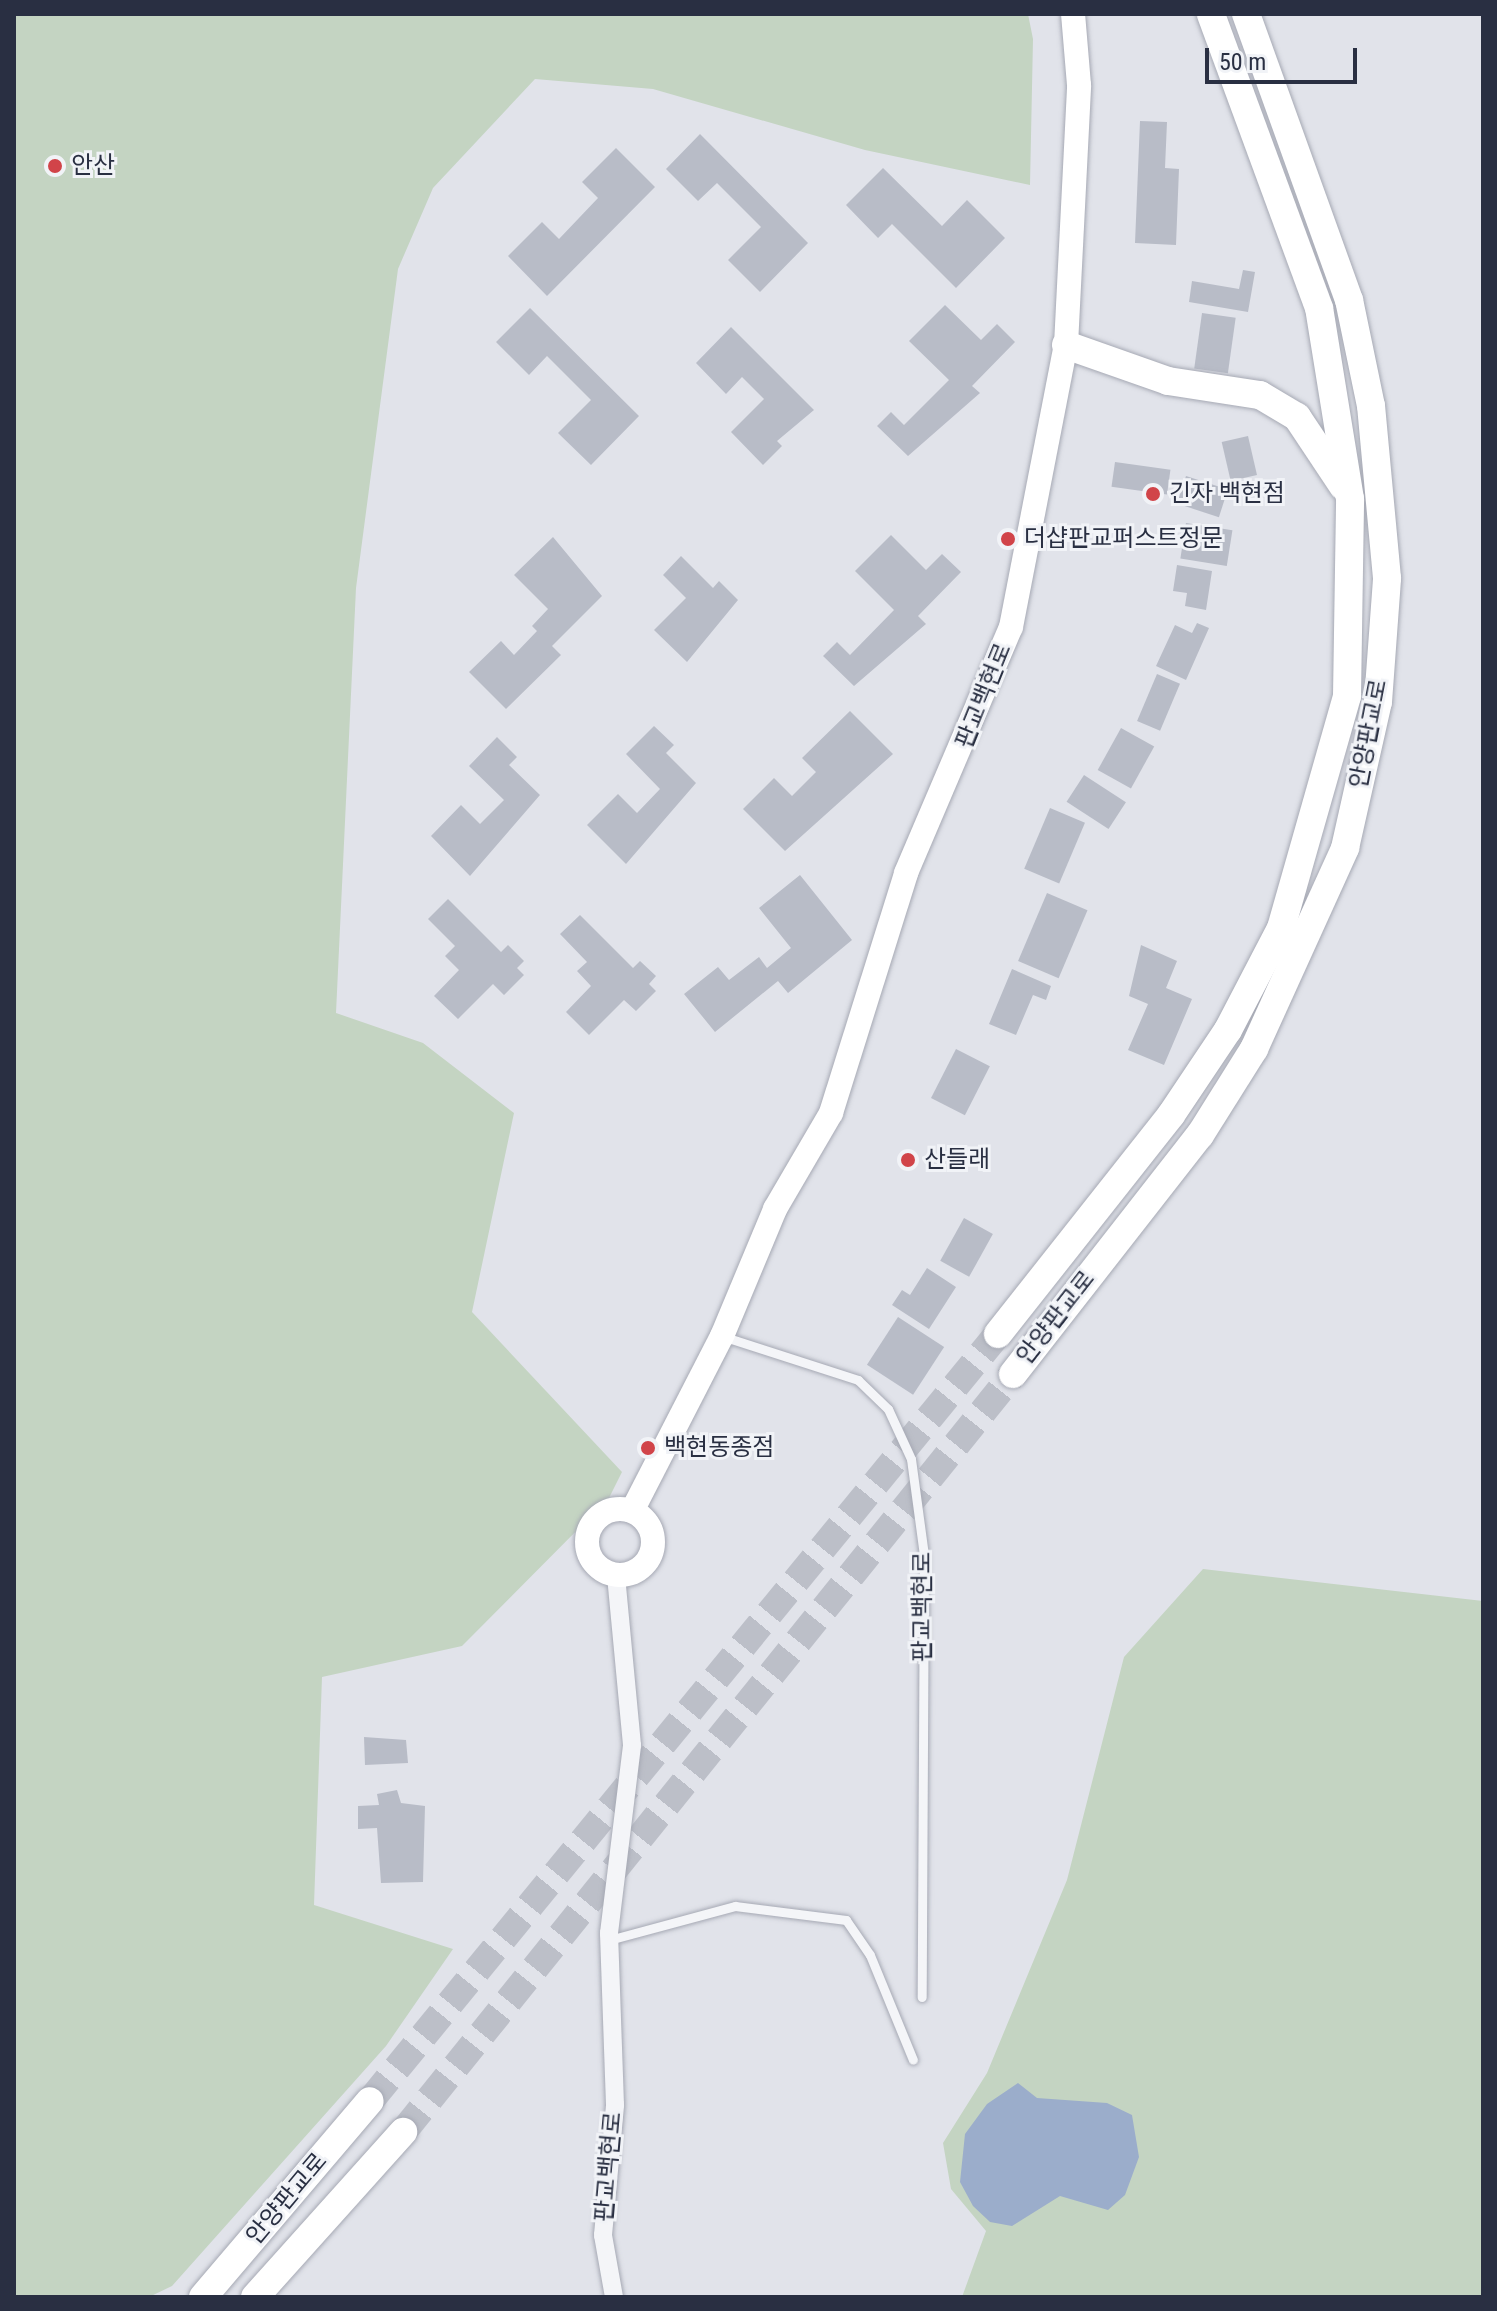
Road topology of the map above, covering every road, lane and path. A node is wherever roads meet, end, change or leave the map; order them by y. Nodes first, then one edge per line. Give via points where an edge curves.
1 (1211, 14) edge
2 (1246, 14) edge
3 (1073, 15) edge
4 (1066, 345) junction
5 (1350, 499) junction
6 (998, 1334) tunnel mouth
7 (722, 1336) junction
8 (1013, 1374) tunnel mouth
9 (632, 1511) junction
10 (616, 1575) junction
11 (609, 1940) junction
12 (922, 1997) dead end
13 (913, 2060) dead end
14 (370, 2101) tunnel mouth
15 (403, 2132) tunnel mouth
16 (203, 2297) edge
17 (255, 2297) edge
18 (614, 2297) edge

1 - 5 main road, 안양판교로 via 1319,308
2 - 8 main road, 안양판교로 via 1349,300 1371,406 1387,578 1378,702 1345,848 1254,1049 1200,1135
3 - 4 street, 판교백현로 via 1079,85
4 - 5 main road via 1168,381 1260,395 1297,417
4 - 7 street, 판교백현로 via 1011,627 906,873 831,1113 775,1209
5 - 6 main road, 안양판교로 via 1347,696 1281,928 1228,1030 1171,1115
7 - 9 street, 판교백현로
7 - 12 lane, 판교백현로 via 858,1380 888,1409 911,1459 924,1555
9 - 10 street via 652,1531 652,1551 634,1572
9 - 10 street via 600,1515 588,1534 590,1556
10 - 11 street, 판교백현로 via 632,1745
11 - 13 lane via 735,1906 846,1920 870,1955
11 - 18 street, 판교백현로 via 615,2105 603,2235
14 - 16 main road, 안양판교로
15 - 17 main road, 안양판교로

